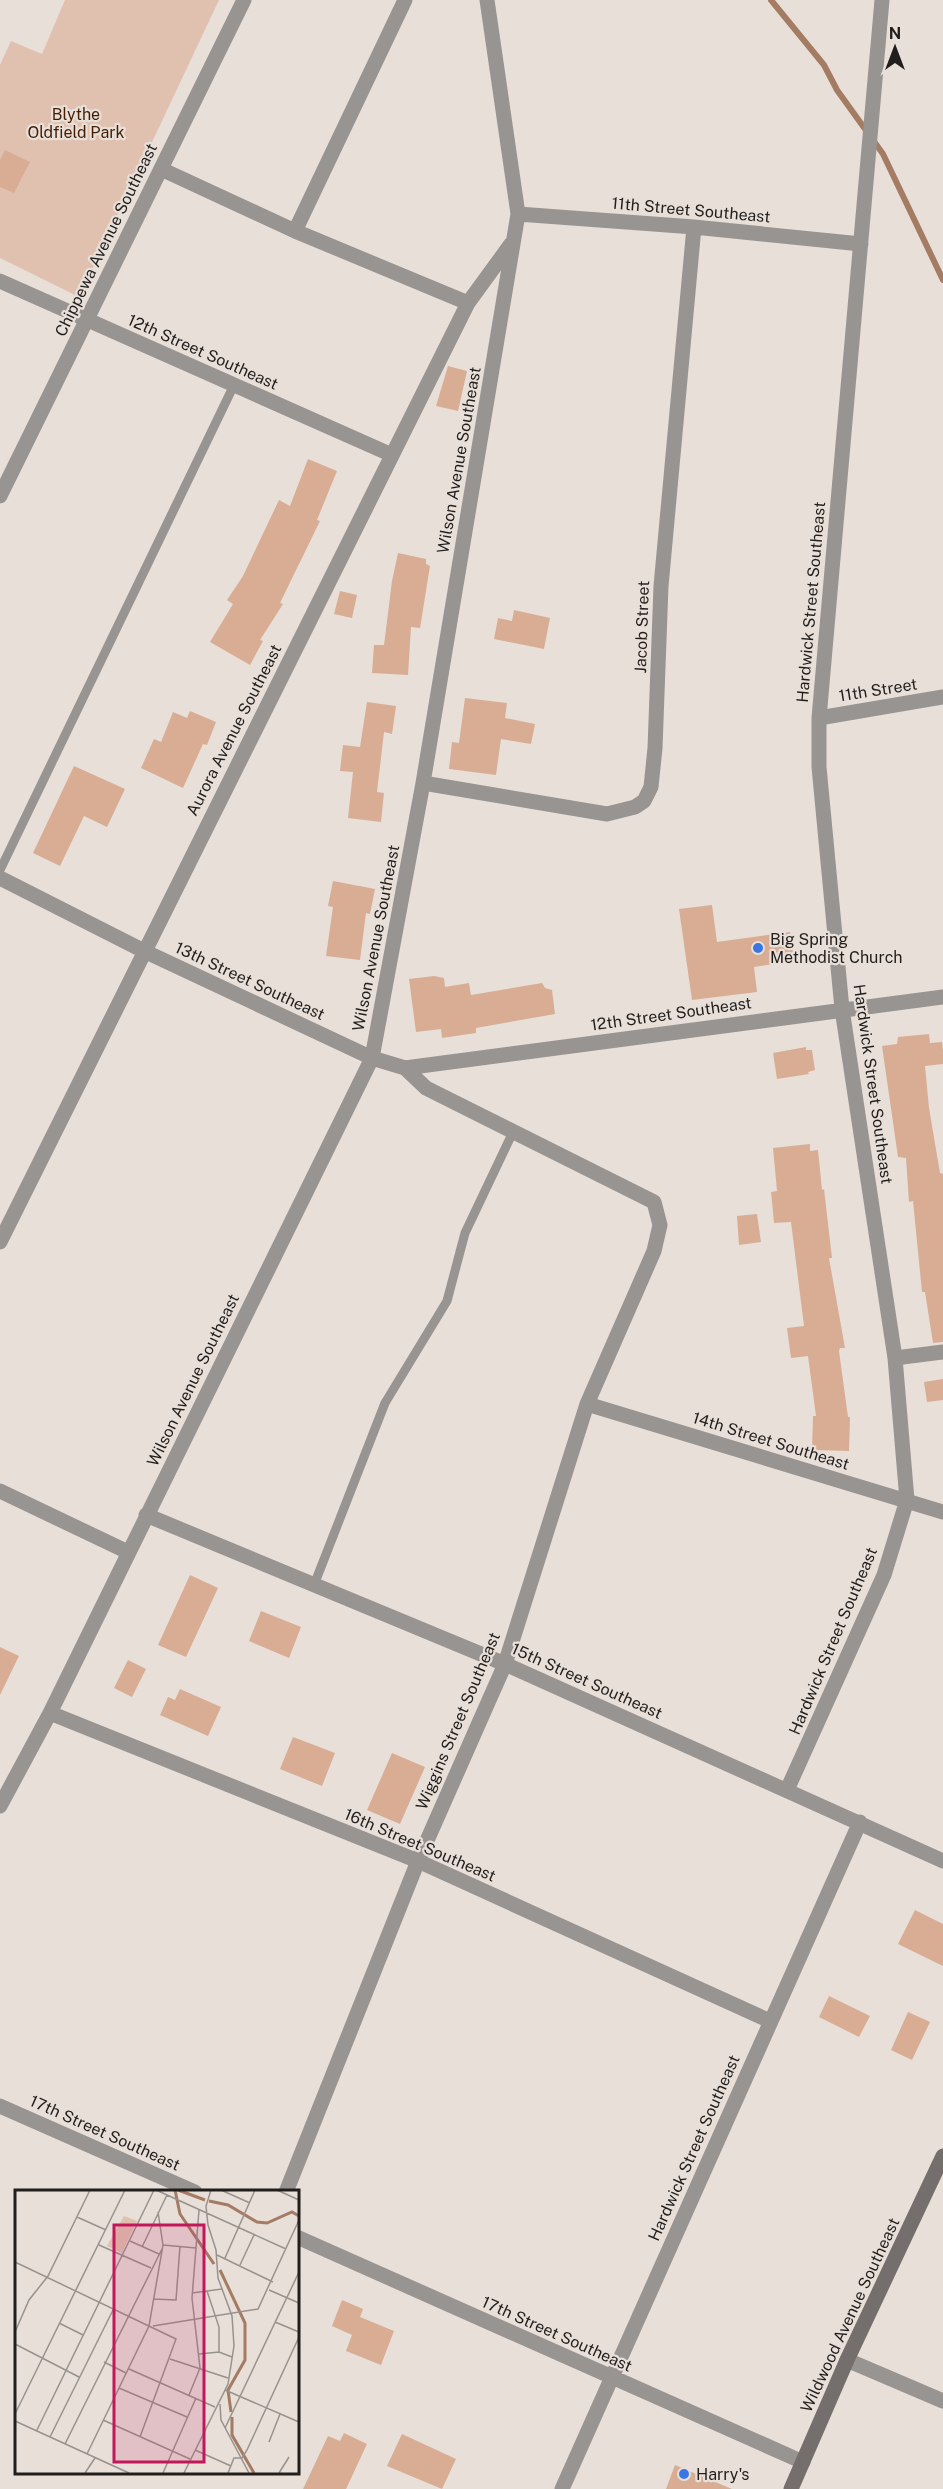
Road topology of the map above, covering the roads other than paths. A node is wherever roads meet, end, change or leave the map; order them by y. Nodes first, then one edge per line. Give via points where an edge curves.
1 (244, 0) edge
2 (405, 0) edge
3 (487, 0) edge
4 (882, 0) edge
5 (161, 169) junction
6 (518, 214) junction
7 (694, 226) junction
8 (296, 231) junction
9 (513, 241) junction
10 (861, 244) junction
11 (0, 281) edge
12 (468, 303) junction
13 (87, 321) junction
14 (234, 385) junction
15 (392, 455) junction
16 (0, 496) edge
17 (943, 697) edge
18 (819, 718) junction
19 (423, 783) junction
20 (0, 870) edge
21 (0, 878) edge
22 (144, 951) junction
23 (943, 997) edge
24 (842, 1009) junction
25 (372, 1058) junction
26 (405, 1068) junction
27 (513, 1132) junction
28 (660, 1225) joint
29 (0, 1242) edge
30 (943, 1352) edge
31 (895, 1358) junction
32 (587, 1404) junction
33 (0, 1491) edge
34 (907, 1500) junction
35 (943, 1512) edge
36 (146, 1515) junction
37 (128, 1552) junction
38 (314, 1585) junction
39 (505, 1664) junction
40 (50, 1713) junction
41 (787, 1790) junction
42 (0, 1806) edge
43 (860, 1822) junction
44 (418, 1861) junction
45 (943, 1861) edge
46 (770, 2022) junction
47 (0, 2106) edge
48 (943, 2156) edge
49 (190, 2190) edge
50 (287, 2190) edge
51 (298, 2237) edge
52 (847, 2360) junction
53 (610, 2378) junction
54 (943, 2401) edge
55 (802, 2462) junction
56 (562, 2489) edge
57 (791, 2489) edge

1 - 5 street, Chippewa Avenue Southeast
2 - 8 street
3 - 6 street, Wilson Avenue Southeast
4 - 10 street, Hardwick Street Southeast
5 - 8 street
5 - 13 street, Chippewa Avenue Southeast
6 - 7 street, 11th Street Southeast
6 - 9 street, Wilson Avenue Southeast
7 - 10 street, 11th Street Southeast
7 - 19 street, Jacob Street via 662,586 651,787 644,801 635,807 607,814
8 - 12 street
9 - 12 street, Aurora Avenue Southeast
9 - 19 street, Wilson Avenue Southeast
10 - 18 street, Hardwick Street Southeast
11 - 13 street, 12th Street Southeast
12 - 15 street, Aurora Avenue Southeast
13 - 14 street, 12th Street Southeast
13 - 16 street, Chippewa Avenue Southeast
14 - 15 street, 12th Street Southeast
14 - 20 lane
15 - 22 street, Aurora Avenue Southeast
17 - 18 street, 11th Street
18 - 24 street, Hardwick Street Southeast via 819,767
19 - 25 street, Wilson Avenue Southeast
21 - 22 street, 13th Street Southeast
22 - 25 street, 13th Street Southeast
22 - 29 street, Aurora Avenue Southeast
23 - 24 street, 12th Street Southeast
24 - 26 street, 12th Street Southeast
24 - 31 street, Hardwick Street Southeast
25 - 26 street, 13th Street Southeast
25 - 36 street, Wilson Avenue Southeast
26 - 27 street, 13th Street Southeast via 426,1088
27 - 28 street, 13th Street Southeast via 654,1202
27 - 38 lane via 465,1233 447,1301 385,1403
28 - 32 street, Wiggins Street Southeast via 654,1251
30 - 31 street
31 - 34 street, Hardwick Street Southeast
32 - 34 street, 14th Street Southeast
32 - 39 street, Wiggins Street Southeast
33 - 37 street
34 - 35 street, 14th Street Southeast
34 - 41 street, Hardwick Street Southeast via 885,1575
36 - 37 street, Wilson Avenue Southeast
36 - 38 street, 15th Street Southeast
37 - 40 street, Wilson Avenue Southeast
38 - 39 street, 15th Street Southeast
39 - 41 street, 15th Street Southeast
39 - 44 street, Wiggins Street Southeast
40 - 42 street, Wilson Avenue Southeast
40 - 44 street, 16th Street Southeast
41 - 43 street, 15th Street Southeast
43 - 45 street, 15th Street Southeast
43 - 46 street, Hardwick Street Southeast
44 - 46 street, 16th Street Southeast
44 - 50 street, Wiggins Street Southeast
46 - 53 street, Hardwick Street Southeast
47 - 49 street, 17th Street Southeast
48 - 52 main road, Wildwood Avenue Southeast
51 - 53 street, 17th Street Southeast
52 - 54 street
52 - 55 main road, Wildwood Avenue Southeast
53 - 55 street, 17th Street Southeast
53 - 56 street, Hardwick Street Southeast
55 - 57 main road, Wildwood Avenue Southeast

